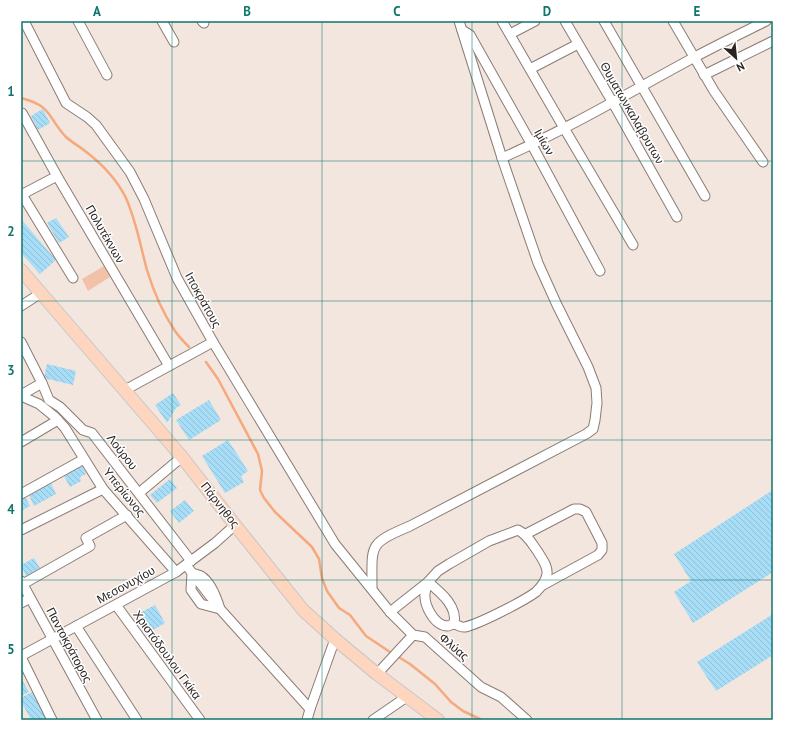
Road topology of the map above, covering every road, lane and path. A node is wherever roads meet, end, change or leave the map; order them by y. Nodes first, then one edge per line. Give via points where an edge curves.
1 (24, 21) edge
2 (162, 21) edge
3 (502, 21) edge
4 (535, 21) edge
5 (565, 21) edge
6 (604, 21) edge
7 (673, 21) edge
8 (766, 21) edge
9 (81, 22) edge
10 (460, 26) edge
11 (510, 34) junction
12 (773, 41) edge
13 (174, 42) dead end
14 (578, 44) junction
15 (694, 58) junction
16 (530, 69) junction
17 (107, 75) dead end
18 (704, 75) junction
19 (641, 87) junction
20 (613, 102) junction
21 (21, 113) edge
22 (564, 128) junction
23 (532, 145) junction
24 (502, 158) junction
25 (763, 162) dead end
26 (57, 176) junction
27 (21, 194) edge
28 (705, 196) dead end
29 (677, 218) dead end
30 (633, 245) dead end
31 (21, 270) edge
32 (600, 271) dead end
33 (73, 278) dead end
34 (41, 293) junction
35 (21, 306) edge
36 (21, 342) edge
37 (213, 342) junction
38 (168, 366) junction
39 (42, 383) junction
40 (125, 390) junction
41 (21, 395) edge
42 (58, 420) junction
43 (21, 442) edge
44 (182, 457) junction
45 (84, 459) junction
46 (102, 489) junction
47 (139, 493) junction
48 (21, 494) edge
49 (127, 515) junction
50 (235, 525) junction
51 (21, 530) edge
52 (526, 534) junction
53 (188, 563) junction
54 (176, 572) junction
55 (192, 578) junction
56 (428, 582) junction
57 (22, 583) edge
58 (543, 585) junction
59 (372, 588) junction
60 (30, 598) junction
61 (21, 603) edge
62 (116, 605) junction
63 (220, 609) junction
64 (390, 612) junction
65 (454, 624) junction
66 (76, 626) junction
67 (413, 635) junction
68 (52, 638) junction
69 (335, 639) junction
70 (21, 656) edge
71 (380, 670) junction
72 (408, 696) junction
73 (310, 708) junction
74 (52, 720) edge
75 (97, 720) edge
76 (137, 720) edge
77 (200, 720) edge
78 (307, 720) edge
79 (374, 720) edge
80 (438, 720) edge
81 (527, 720) edge

1 - 37 street, Ιποκράτους via 66,103 96,125 130,172 144,199 176,278
2 - 13 street
3 - 11 street
4 - 11 street
5 - 14 street, Θυματωνκαλαβρυτων
6 - 19 street
7 - 15 street
8 - 15 street
9 - 17 street
10 - 23 street, Ιμίων via 470,35
10 - 24 street
11 - 16 street
12 - 18 street
14 - 16 street
14 - 20 street, Θυματωνκαλαβρυτων
15 - 18 street
15 - 19 street
16 - 22 street
18 - 25 street
19 - 20 street
19 - 28 street
20 - 22 street
20 - 29 street, Θυματωνκαλαβρυτων
21 - 26 street, Πολυτέκνων
22 - 23 street
22 - 30 street
23 - 24 street
23 - 32 street, Ιμίων
24 - 59 street via 538,263 596,388 597,403 593,429 385,537 374,548
26 - 27 street
26 - 38 street, Πολυτέκνων
27 - 33 street
31 - 34 main road, Πάρνηθος
34 - 35 street
34 - 40 main road, Πάρνηθος
36 - 39 street, Λούρου
37 - 38 street
37 - 59 street, Ιποκράτους via 335,544
38 - 40 street
39 - 41 street
39 - 47 street, Λούρου via 49,400 60,407 83,430 92,433
40 - 44 main road, Πάρνηθος
41 - 42 street, Υπερίωνος via 40,404
42 - 43 street
42 - 45 street, Υπερίωνος
44 - 47 street
44 - 50 main road, Πάρνηθος
45 - 46 street, Υπερίωνος
45 - 48 street
46 - 49 street, Υπερίωνος
46 - 51 street
47 - 53 street, Λούρου
49 - 54 street, Υπερίωνος
49 - 57 street via 86,538 90,546
50 - 53 street, Μεσονυχίου
50 - 69 main road, Πάρνηθος via 303,610
52 - 56 street via 518,530 489,541 438,571
52 - 58 street via 546,567 547,575
52 - 58 street via 574,509 580,509 586,512 602,543 602,550 598,555
53 - 54 street, Μεσονυχίου
53 - 55 street, Λούρου
54 - 62 street, Μεσονυχίου
55 - 63 street, Λούρου
55 - 63 street via 191,590 201,604
56 - 64 street
56 - 65 street via 450,604 455,616
56 - 65 street via 425,601 434,619 448,626
57 - 60 street, Παντοκράτορος
58 - 65 street via 517,603 472,625 463,628
59 - 64 street, Φλύας
60 - 61 street
60 - 68 street, Παντοκράτορος
62 - 66 street, Μεσονυχίου
62 - 77 street, Χριστόδουλου Γκίκα
63 - 73 street, Λούρου
64 - 67 street, Φλύας
66 - 68 street, Μεσονυχίου
66 - 76 street
67 - 71 street
67 - 81 street, Φλύας via 425,637 481,687 501,697
68 - 70 street, Μεσονυχίου
68 - 75 street, Παντοκράτορος
69 - 71 main road, Πάρνηθος
69 - 73 street
70 - 74 street
71 - 72 main road, Πάρνηθος
72 - 79 street
72 - 80 main road, Πάρνηθος
73 - 78 street

